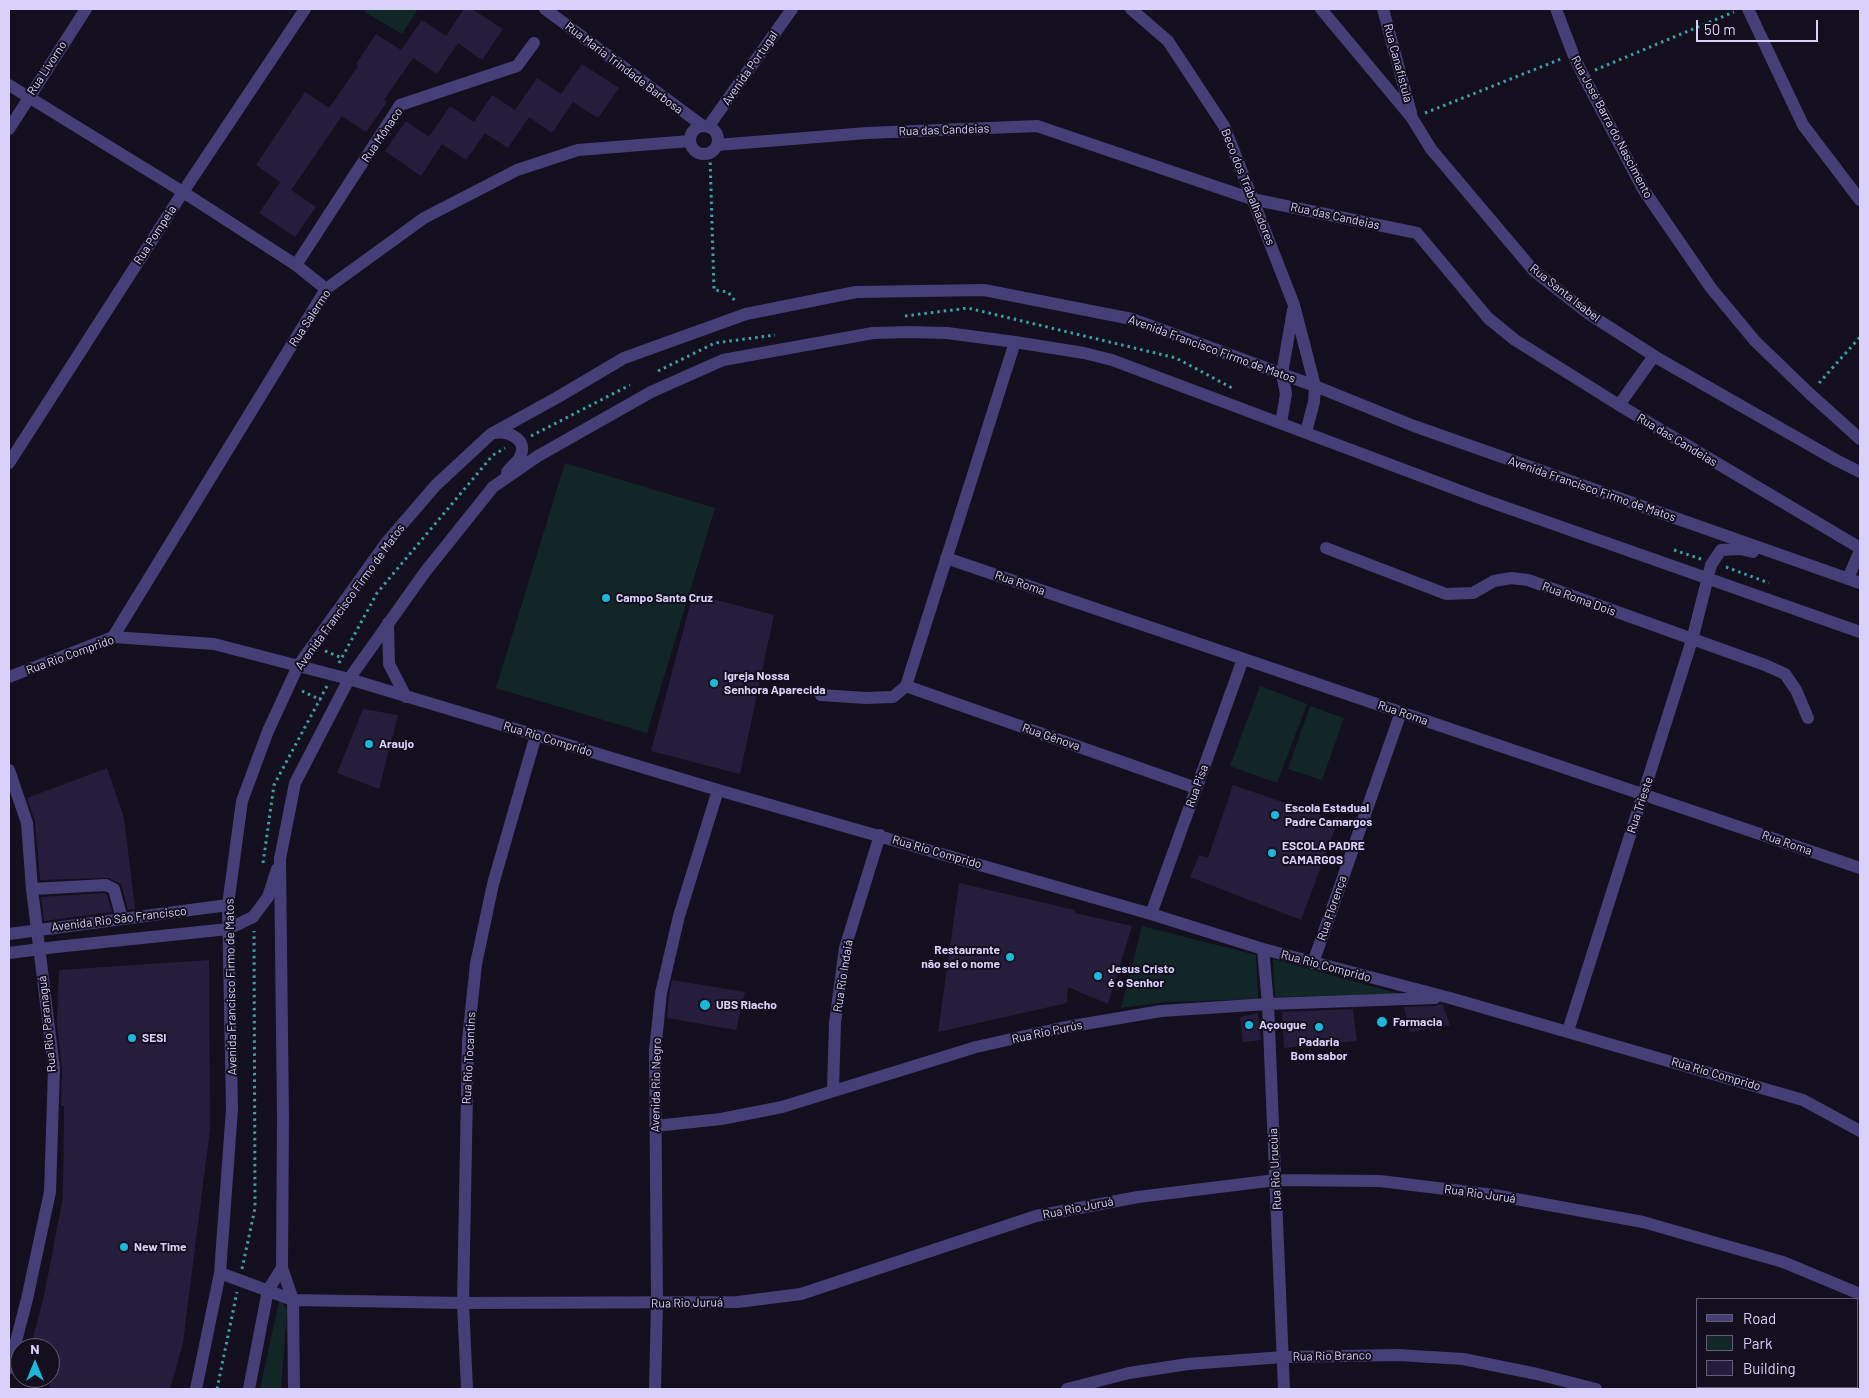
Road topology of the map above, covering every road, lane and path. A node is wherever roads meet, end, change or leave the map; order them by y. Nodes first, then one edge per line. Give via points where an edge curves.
1 (86, 9) edge
2 (305, 9) edge
3 (545, 9) edge
4 (792, 9) edge
5 (1131, 9) edge
6 (1321, 9) edge
7 (1383, 9) edge
8 (1556, 9) edge
9 (1742, 9) edge
10 (1748, 9) edge
11 (534, 43) dead end
12 (1573, 54) junction
13 (1583, 75) junction
14 (9, 84) edge
15 (28, 96) junction
16 (1412, 118) junction
17 (705, 127) junction
18 (9, 128) edge
19 (690, 141) junction
20 (713, 149) junction
21 (183, 192) junction
22 (1252, 198) junction
23 (1860, 200) edge
24 (296, 266) junction
25 (326, 289) junction
26 (1294, 305) junction
27 (746, 314) junction
28 (900, 317) dead end
29 (783, 333) dead end
30 (1860, 337) edge
31 (1015, 342) junction
32 (1654, 356) junction
33 (653, 374) dead end
34 (1282, 374) junction
35 (635, 383) dead end
36 (1315, 386) junction
37 (1242, 393) dead end
38 (1809, 393) junction
39 (1619, 405) junction
40 (1281, 423) junction
41 (1306, 432) junction
42 (491, 434) junction
43 (1860, 438) edge
44 (519, 441) junction
45 (9, 463) edge
46 (1860, 472) edge
47 (493, 487) junction
48 (1665, 546) dead end
49 (1326, 548) dead end
50 (1860, 549) edge
51 (946, 558) junction
52 (1712, 563) junction
53 (1800, 563) junction
54 (1848, 578) junction
55 (1708, 579) junction
56 (1860, 583) edge
57 (1771, 584) dead end
58 (388, 623) junction
59 (1860, 632) edge
60 (113, 636) junction
61 (1692, 640) junction
62 (1243, 659) junction
63 (298, 666) junction
64 (333, 675) junction
65 (9, 677) edge
66 (349, 679) junction
67 (289, 685) junction
68 (906, 686) junction
69 (821, 695) dead end
70 (406, 697) junction
71 (320, 699) junction
72 (335, 706) junction
73 (1401, 712) junction
74 (1808, 718) dead end
75 (536, 735) junction
76 (9, 770) edge
77 (1196, 788) junction
78 (718, 790) junction
79 (1644, 795) junction
80 (880, 836) junction
81 (280, 859) junction
82 (263, 864) dead end
83 (1860, 868) edge
84 (32, 889) junction
85 (228, 905) junction
86 (256, 912) junction
87 (1151, 914) junction
88 (122, 919) junction
89 (228, 929) junction
90 (36, 930) junction
91 (9, 934) edge
92 (38, 949) junction
93 (1263, 949) junction
94 (9, 953) edge
95 (1313, 963) junction
96 (1450, 998) junction
97 (1268, 1004) junction
98 (1568, 1031) junction
99 (833, 1090) junction
100 (655, 1126) junction
101 (1860, 1131) edge
102 (1276, 1180) junction
103 (282, 1268) junction
104 (220, 1274) junction
105 (240, 1280) junction
106 (268, 1290) junction
107 (1860, 1294) edge
108 (293, 1300) junction
109 (463, 1303) junction
110 (657, 1303) junction
111 (1283, 1357) junction
112 (9, 1368) edge
113 (196, 1389) edge
114 (217, 1389) edge
115 (249, 1389) edge
116 (294, 1389) edge
117 (467, 1389) edge
118 (655, 1389) edge
119 (1067, 1389) edge
120 (1284, 1389) edge
121 (1596, 1389) edge

1 - 15 street, Rua Livorno
2 - 21 street, Rua Pompeia
3 - 17 street, Rua Maria Trindade Barbosa
4 - 17 street, Avenida Portugal
5 - 22 street, Beco dos Trabalhadores via 1168,41 1224,126
6 - 16 street, Rua Santa Isabel
7 - 16 street, Rua Canafistula
8 - 12 street, Rua José Barra do Nascimento
9 - 13 path
10 - 23 street via 1803,125
11 - 24 street, Rua Mônaco via 517,66 400,105
12 - 13 street, Rua José Barra do Nascimento
12 - 16 path
13 - 38 street, Rua José Barra do Nascimento via 1643,189 1711,288 1755,341
14 - 15 street
15 - 18 street, Rua Livorno
15 - 21 street
16 - 32 street, Rua Santa Isabel via 1431,149 1534,271 1589,314
17 - 19 street via 693,131
17 - 20 street via 716,134
19 - 20 street via 699,154
19 - 25 street, Rua Salermo via 578,150 517,170 424,218
20 - 22 street, Rua das Candeias via 867,133 1037,126
20 - 27 path via 714,290 728,292
21 - 24 street
21 - 45 street, Rua Pompeia
22 - 26 street, Beco dos Trabalhadores
22 - 39 street, Rua das Candeias via 1417,233 1488,318 1515,340
24 - 25 street
25 - 60 street, Rua Salermo
26 - 34 street
26 - 36 street, Beco dos Trabalhadores
27 - 34 street, Avenida Francisco Firmo de Matos via 856,292 984,290 1132,320
27 - 42 street, Avenida Francisco Firmo de Matos via 624,358
28 - 37 path via 968,308 1176,358
29 - 33 path via 715,343
30 - 38 path
31 - 40 street via 1112,360
31 - 47 street via 947,334 872,333 723,360 651,392 538,456
31 - 51 street
32 - 39 street
32 - 46 street, Rua Santa Isabel
34 - 36 street, Avenida Francisco Firmo de Matos
34 - 40 street via 1286,394
35 - 44 path
36 - 41 street, Beco dos Trabalhadores
36 - 53 street, Avenida Francisco Firmo de Matos via 1414,426
38 - 43 street, Rua José Barra do Nascimento
39 - 50 street, Rua das Candeias
40 - 41 street
41 - 55 street via 1482,500
42 - 44 street via 508,433
42 - 63 street, Avenida Francisco Firmo de Matos via 436,485 386,543
44 - 47 street via 522,447 520,457
44 - 64 path via 493,455 377,593
47 - 58 street
48 - 52 path
49 - 61 street, Rua Roma Dois via 1446,594 1473,593 1494,582 1511,578 1528,580
50 - 54 street
51 - 62 street, Rua Roma
51 - 68 street
52 - 53 street via 1721,550 1740,549
52 - 55 street, Rua Trieste
52 - 57 path
53 - 54 street, Avenida Francisco Firmo de Matos
54 - 56 street, Avenida Francisco Firmo de Matos
55 - 59 street
55 - 61 street, Rua Trieste
58 - 66 street
58 - 70 street via 390,664
60 - 63 street, Rua Rio Comprido via 214,644
60 - 65 street, Rua Rio Comprido
61 - 74 street, Rua Roma Dois via 1785,674
61 - 79 street, Rua Trieste
62 - 73 street, Rua Roma
62 - 77 street, Rua Pisa
63 - 64 street, Rua Rio Comprido
63 - 67 street, Avenida Francisco Firmo de Matos
64 - 66 street, Rua Rio Comprido
64 - 71 path
66 - 70 street, Rua Rio Comprido
66 - 72 street
67 - 71 path
67 - 85 street, Avenida Francisco Firmo de Matos via 242,801
68 - 69 street via 893,697
68 - 77 street, Rua Gênova
70 - 75 street, Rua Rio Comprido
71 - 72 path
71 - 82 path via 274,785
72 - 81 street via 295,782
73 - 79 street, Rua Roma
73 - 95 street, Rua Florença
75 - 78 street, Rua Rio Comprido
75 - 109 street, Rua Rio Tocantins via 493,884 476,964 468,1040
76 - 84 street, Rua Rio Paranaguá via 27,823
77 - 87 street, Rua Pisa
78 - 80 street, Rua Rio Comprido
78 - 100 street, Avenida Rio Negro via 679,916 661,993 655,1051
79 - 83 street, Rua Roma
79 - 98 street, Rua Trieste
80 - 87 street, Rua Rio Comprido
80 - 99 street, Rua Rio Indaiá via 846,948 835,1023
81 - 86 street via 268,897
81 - 103 street
84 - 88 street via 106,885 114,889
84 - 90 street, Rua Rio Paranaguá
85 - 88 street, Avenida Rio São Francisco
85 - 89 street, Avenida Francisco Firmo de Matos
86 - 89 street, Avenida Rio São Francisco via 253,917
86 - 105 path via 255,1208
87 - 93 street, Rua Rio Comprido
88 - 90 street, Avenida Rio São Francisco
89 - 92 street, Avenida Rio São Francisco
89 - 104 street, Avenida Francisco Firmo de Matos via 232,1109
90 - 91 street, Avenida Rio São Francisco
90 - 92 street, Rua Rio Paranaguá
92 - 94 street, Avenida Rio São Francisco
92 - 112 street, Rua Rio Paranaguá via 54,1069 50,1192
93 - 95 street, Rua Rio Comprido
93 - 97 street, Rua Rio Urucúia
95 - 96 street, Rua Rio Comprido
96 - 97 street, Rua Rio Purús
96 - 98 street, Rua Rio Comprido
97 - 99 street, Rua Rio Purús via 1161,1011 1061,1028 976,1047
97 - 102 street, Rua Rio Urucúia
98 - 101 street, Rua Rio Comprido via 1803,1100
99 - 100 street, Rua Rio Purús via 782,1107
100 - 110 street, Avenida Rio Negro
102 - 107 street, Rua Rio Juruá via 1380,1182 1494,1195 1643,1222 1783,1262
102 - 110 street, Rua Rio Juruá via 1138,1196 1036,1216 801,1294 738,1302
102 - 111 street, Rua Rio Urucúia
103 - 106 street
103 - 108 street
104 - 105 street
104 - 113 street, Avenida Francisco Firmo de Matos
105 - 106 street
105 - 114 path
106 - 108 street
106 - 115 street
108 - 109 street, Rua Rio Juruá
108 - 116 street
109 - 110 street, Rua Rio Juruá
109 - 117 street, Rua Rio Tocantins
110 - 118 street, Avenida Rio Negro
111 - 119 street, Rua Rio Branco via 1188,1364 1129,1373
111 - 120 street, Rua Rio Urucúia
111 - 121 street, Rua Rio Branco via 1398,1355 1463,1359

